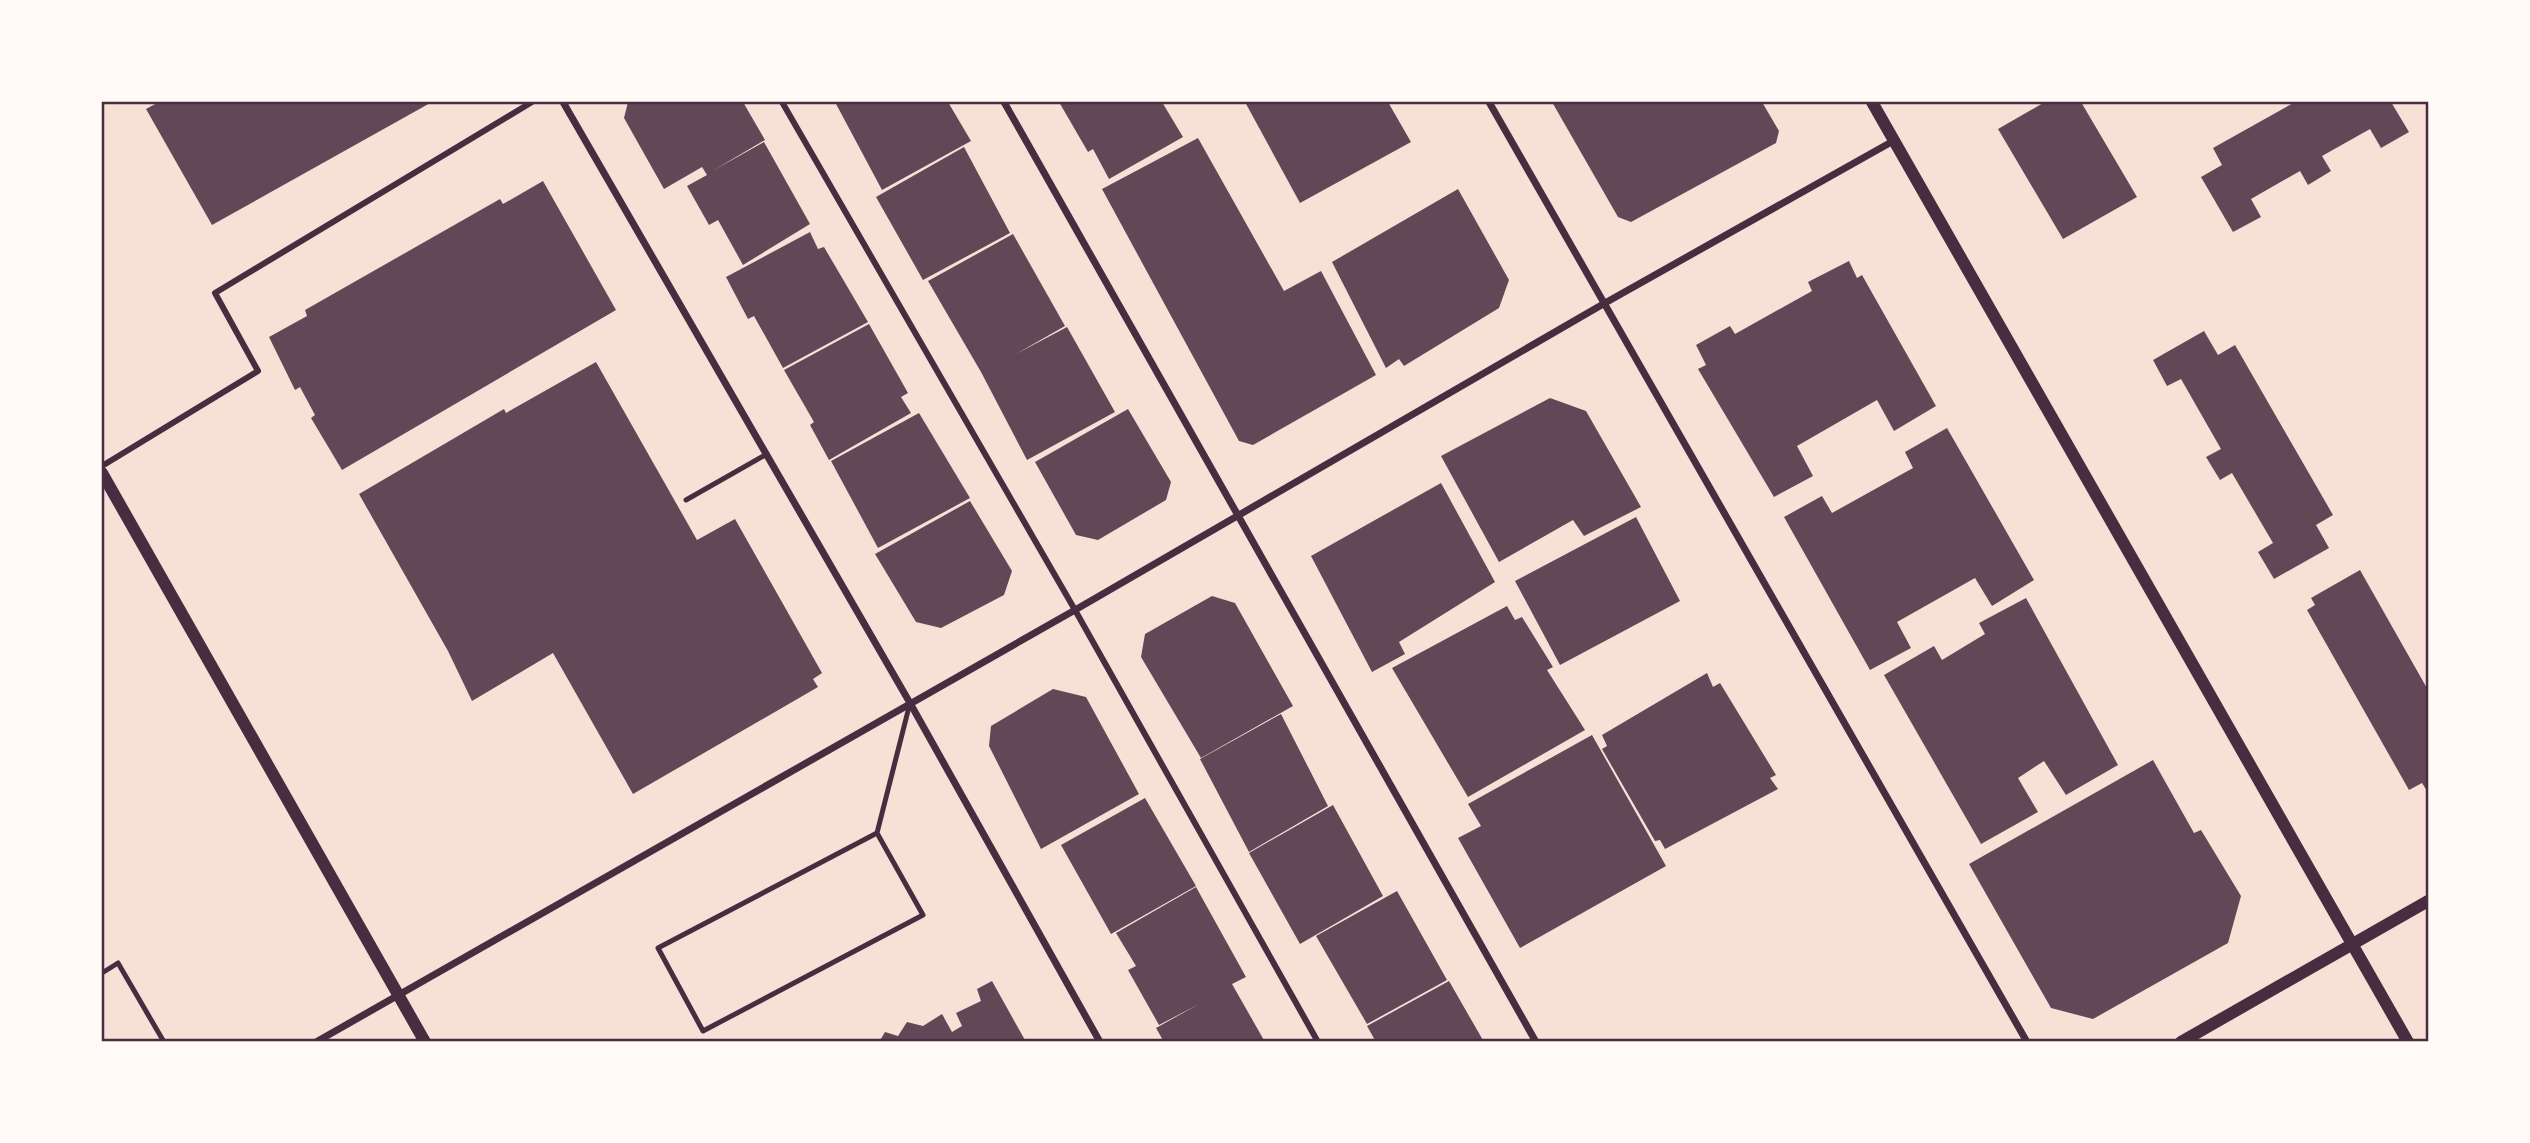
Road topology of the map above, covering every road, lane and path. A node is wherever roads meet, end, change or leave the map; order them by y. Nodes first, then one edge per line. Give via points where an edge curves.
1 (532, 102) edge
2 (564, 102) edge
3 (782, 102) edge
4 (1004, 102) edge
5 (1489, 102) edge
6 (1872, 102) edge
7 (1895, 141) junction
8 (1605, 303) junction
9 (767, 454) junction
10 (102, 466) edge
11 (102, 473) edge
12 (686, 500) dead end
13 (1237, 515) junction
14 (1075, 610) junction
15 (910, 703) junction
16 (877, 833) junction
17 (2428, 901) edge
18 (2353, 944) junction
19 (102, 973) edge
20 (398, 995) junction
21 (161, 1041) edge
22 (316, 1041) edge
23 (425, 1041) edge
24 (1100, 1041) edge
25 (1318, 1041) edge
26 (1536, 1041) edge
27 (2027, 1041) edge
28 (2181, 1041) edge
29 (2408, 1041) edge

1 - 10 street via 215,293 258,371
2 - 9 street
3 - 14 street
4 - 13 street
5 - 8 street
6 - 7 street
7 - 8 street
7 - 18 street
8 - 13 street
8 - 27 street
9 - 12 lane
9 - 15 street
11 - 20 street
13 - 14 street
13 - 26 street
14 - 15 street
14 - 25 street
15 - 16 lane
15 - 20 street
15 - 24 street
16 - 16 lane via 923,915 703,1031 658,948
17 - 18 street
18 - 28 street
18 - 29 street
19 - 21 lane via 118,963
20 - 22 street
20 - 23 street

